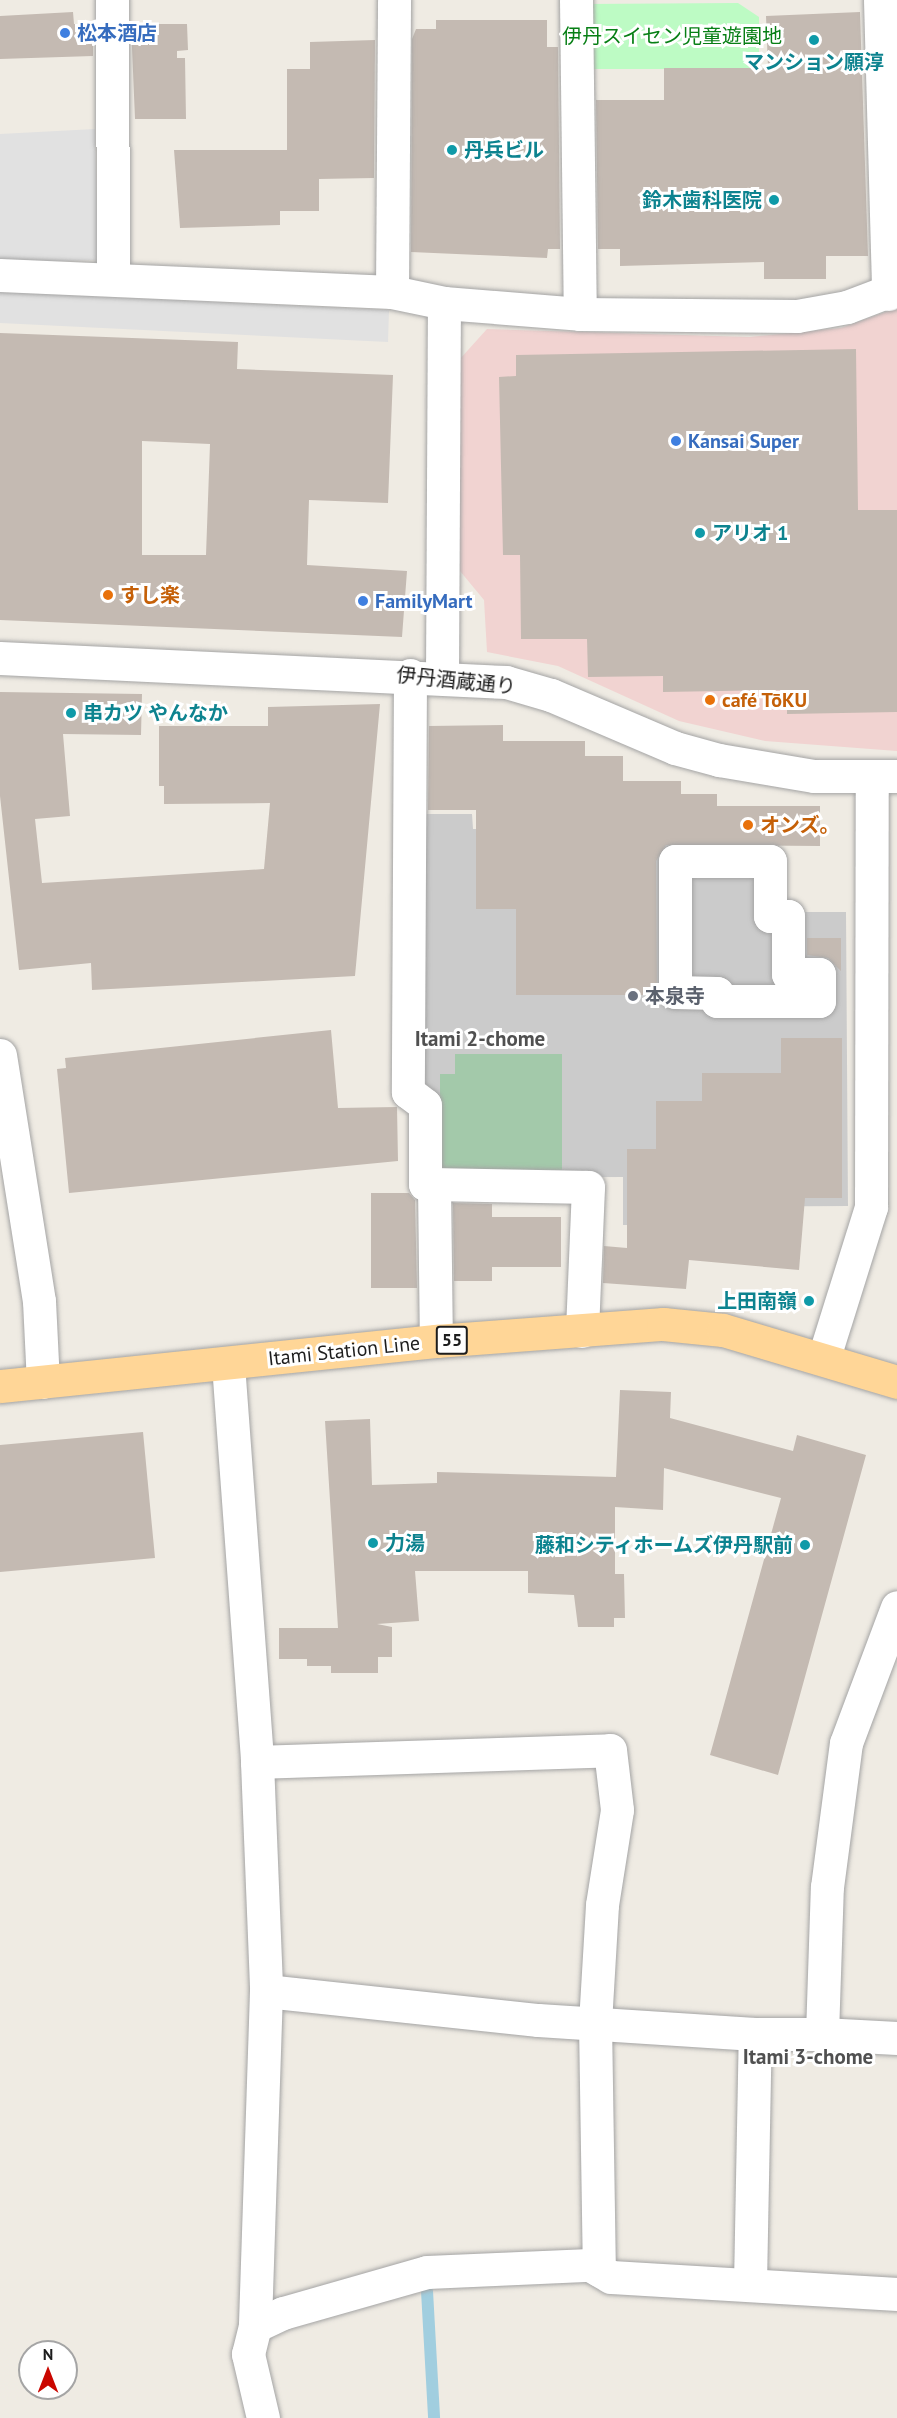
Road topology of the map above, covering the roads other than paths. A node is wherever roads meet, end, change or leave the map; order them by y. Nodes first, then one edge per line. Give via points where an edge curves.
1 (112, 0) edge
2 (394, 0) edge
3 (576, 0) edge
4 (880, 0) edge
5 (0, 275) edge
6 (112, 278) junction
7 (893, 291) edge
8 (392, 292) junction
9 (444, 303) junction
10 (580, 314) junction
11 (0, 658) edge
12 (410, 675) junction
13 (442, 677) junction
14 (885, 777) edge
15 (675, 861) joint
16 (0, 1055) edge
17 (434, 1184) junction
18 (582, 1331) junction
19 (436, 1341) junction
20 (824, 1358) junction
21 (228, 1364) junction
22 (43, 1382) junction
23 (897, 1382) edge
24 (0, 1386) edge
25 (897, 1607) edge
26 (257, 1762) junction
27 (266, 1991) junction
28 (595, 2022) junction
29 (755, 2034) junction
30 (822, 2034) junction
31 (897, 2038) edge
32 (599, 2270) junction
33 (750, 2284) junction
34 (897, 2294) edge
35 (255, 2326) junction
36 (263, 2418) edge

1 - 6 street
2 - 8 street
3 - 10 street
4 - 7 street
5 - 6 street
6 - 8 street
7 - 10 street via 847,307 797,316
8 - 9 street
9 - 10 street
9 - 13 street
11 - 12 street, 伊丹酒蔵通り
12 - 13 street, 伊丹酒蔵通り
12 - 17 street via 408,1092 425,1105 425,1184
13 - 14 street, 伊丹酒蔵通り via 506,682 550,695 675,748 718,760 814,776
14 - 20 street via 871,1207
15 - 15 street via 770,861 770,916 788,916 788,974 819,974 819,1001 717,1001 717,993 675,992
16 - 22 street via 39,1301
17 - 18 street via 588,1187
17 - 19 street
18 - 19 main road, Itami Station Line / 55
18 - 20 main road, Itami Station Line / 55 via 689,1325
19 - 21 main road, Itami Station Line / 55
20 - 23 main road, Itami Station Line / 55
21 - 22 main road, Itami Station Line / 55
21 - 26 street
22 - 24 main road, Itami Station Line / 55
25 - 30 street via 846,1743 827,1887
26 - 27 street
26 - 28 street via 610,1750 616,1810 602,1905
27 - 28 street via 538,2020
27 - 35 street
28 - 29 street
28 - 32 street
29 - 30 street
29 - 33 street
30 - 31 street
32 - 33 street via 611,2277
32 - 35 street via 590,2265 427,2272
33 - 34 street
35 - 36 street via 248,2354

